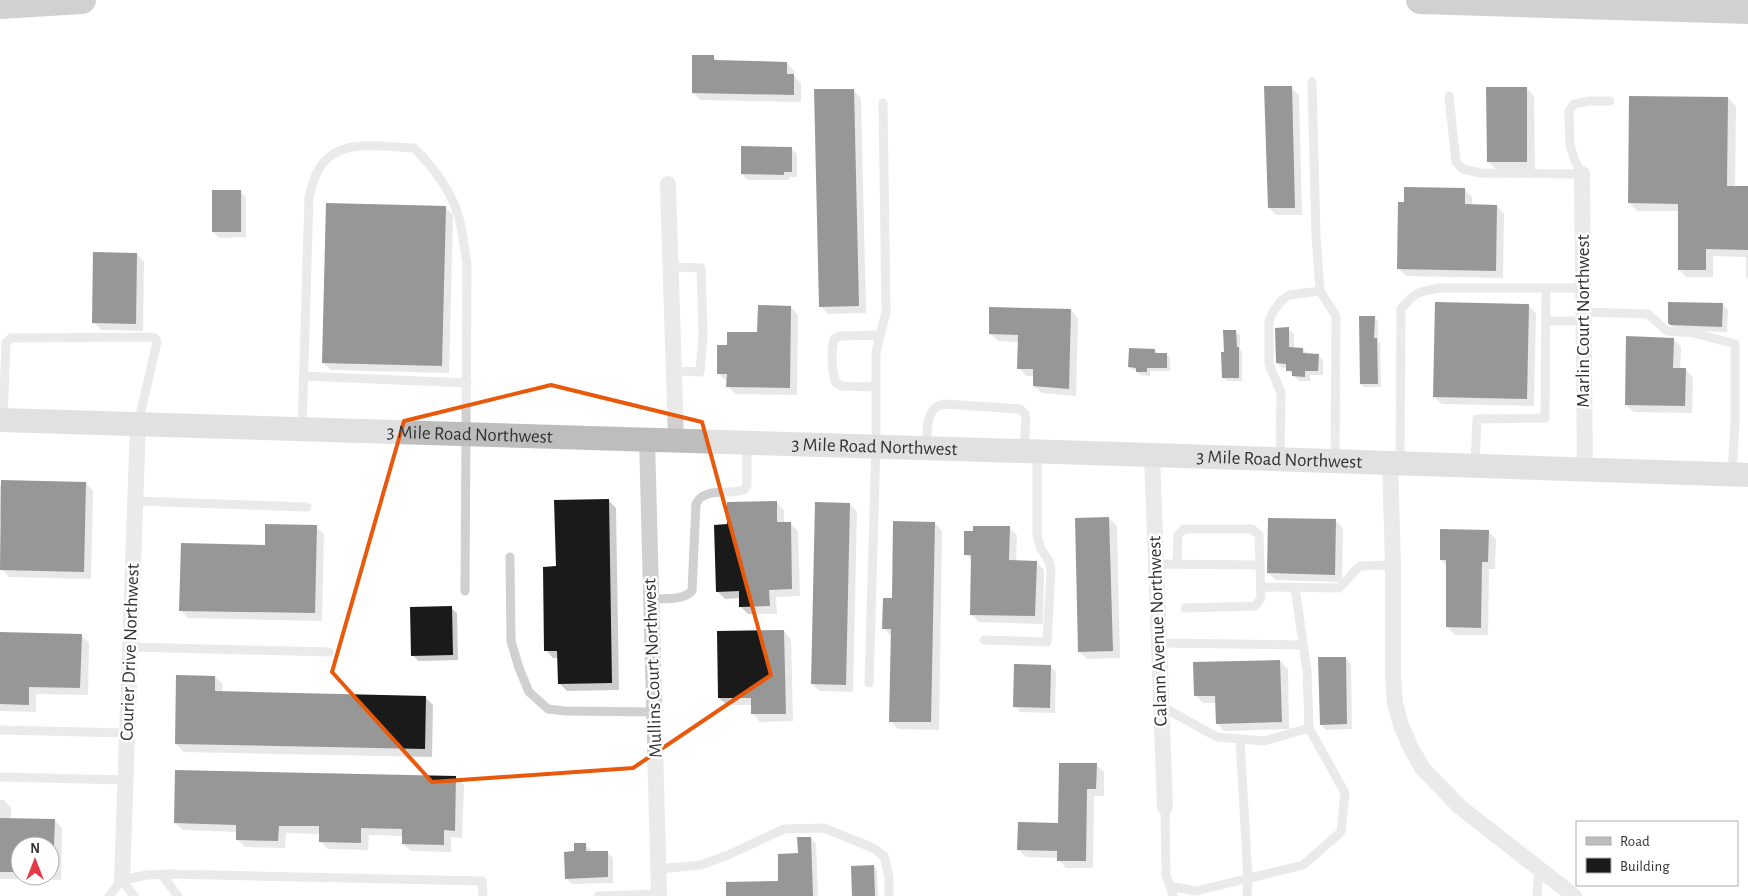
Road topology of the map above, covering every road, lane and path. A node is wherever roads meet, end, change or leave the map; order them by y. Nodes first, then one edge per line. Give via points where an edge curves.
1 (82, 0) edge
2 (1420, 0) edge
3 (0, 6) edge
4 (1748, 10) edge
5 (1312, 82) dead end
6 (1449, 96) dead end
7 (1610, 101) dead end
8 (883, 103) dead end
9 (1582, 174) junction
10 (668, 184) dead end
11 (670, 267) junction
12 (1546, 288) junction
13 (1583, 288) junction
14 (1320, 291) junction
15 (1584, 317) junction
16 (1546, 321) junction
17 (881, 335) junction
18 (674, 371) junction
19 (303, 376) junction
20 (467, 383) junction
21 (876, 387) junction
22 (1, 420) edge
23 (138, 424) junction
24 (302, 429) junction
25 (467, 434) junction
26 (647, 439) junction
27 (676, 440) junction
28 (747, 442) junction
29 (876, 446) junction
30 (926, 448) junction
31 (1031, 451) junction
32 (1152, 455) junction
33 (1280, 459) junction
34 (1335, 461) junction
35 (1395, 463) junction
36 (1475, 465) junction
37 (1584, 469) junction
38 (1740, 475) edge
39 (135, 501) junction
40 (307, 506) dead end
41 (510, 557) dead end
42 (1156, 564) junction
43 (1177, 564) junction
44 (1260, 565) junction
45 (1393, 565) junction
46 (1261, 587) junction
47 (1295, 588) junction
48 (465, 591) dead end
49 (651, 599) junction
50 (1185, 608) dead end
51 (984, 640) dead end
52 (1159, 643) junction
53 (1303, 645) junction
54 (130, 647) junction
55 (329, 652) dead end
56 (869, 683) dead end
57 (1161, 706) junction
58 (654, 712) junction
59 (1309, 728) junction
60 (0, 730) edge
61 (127, 733) junction
62 (1240, 739) junction
63 (0, 777) edge
64 (126, 780) junction
65 (1164, 807) joint
66 (1539, 868) junction
67 (658, 869) junction
68 (162, 875) junction
69 (1248, 879) junction
70 (122, 880) junction
71 (1170, 886) junction
72 (659, 895) edge
73 (109, 896) edge
74 (134, 896) edge
75 (178, 896) edge
76 (483, 896) edge
77 (598, 896) edge
78 (889, 896) edge
79 (1173, 896) edge
80 (1247, 896) edge
81 (1537, 896) edge
82 (1574, 896) edge

1 - 3 highway
2 - 4 highway
5 - 14 lane
6 - 9 lane via 1456,162 1463,169
7 - 9 lane via 1574,104 1568,111 1570,144
8 - 17 lane via 886,312
9 - 13 street, Marlin Court Northwest
10 - 11 street
11 - 18 street
11 - 18 lane via 701,268 703,335 700,372
12 - 13 lane
12 - 16 lane
12 - 35 lane via 1431,290 1412,296 1401,309
13 - 15 street, Marlin Court Northwest
14 - 33 lane via 1290,295 1280,302 1270,321 1270,364 1282,393
14 - 34 lane via 1336,316
15 - 16 lane
15 - 37 street, Marlin Court Northwest
15 - 38 lane via 1648,314 1667,332 1694,333 1735,344 1735,424
16 - 36 lane via 1545,418 1477,419
17 - 21 lane via 877,346
17 - 21 lane via 840,336 834,339 833,346 836,383
18 - 27 street
19 - 20 lane
19 - 20 lane via 309,197 318,170 333,153 352,146 414,148 431,164 443,182 458,215 468,264
19 - 24 lane
20 - 25 lane
21 - 29 lane
22 - 23 main road, 3 Mile Road Northwest
22 - 23 lane via 6,343 11,338 151,336 157,342
23 - 24 main road, 3 Mile Road Northwest
23 - 39 street, Courier Drive Northwest
24 - 25 main road, 3 Mile Road Northwest
25 - 26 main road, 3 Mile Road Northwest
25 - 48 lane
26 - 27 main road, 3 Mile Road Northwest
26 - 49 street, Mullins Court Northwest
27 - 28 main road, 3 Mile Road Northwest
28 - 29 main road, 3 Mile Road Northwest
28 - 49 lane via 747,485 744,490 704,494 698,498 692,591 681,598
29 - 30 main road, 3 Mile Road Northwest
29 - 56 lane
30 - 31 main road, 3 Mile Road Northwest
30 - 31 lane via 929,415 944,404 1020,409 1025,414
31 - 32 main road, 3 Mile Road Northwest
31 - 51 lane via 1037,536 1052,571 1047,642
32 - 33 main road, 3 Mile Road Northwest
32 - 42 street, Calann Avenue Northwest
33 - 34 main road, 3 Mile Road Northwest
34 - 35 main road, 3 Mile Road Northwest
35 - 36 main road, 3 Mile Road Northwest
35 - 45 street
36 - 37 main road, 3 Mile Road Northwest
37 - 38 main road, 3 Mile Road Northwest
39 - 40 lane
39 - 54 street, Courier Drive Northwest
41 - 58 lane via 511,640 529,692 548,709
42 - 43 lane
42 - 52 street, Calann Avenue Northwest
43 - 44 lane
43 - 44 lane via 1178,535 1184,530 1252,530 1259,535
44 - 46 lane
45 - 47 lane via 1360,566 1340,588
45 - 66 street via 1395,703 1410,746 1423,768 1460,807
46 - 47 lane
46 - 50 lane via 1261,598 1256,606
47 - 53 lane
49 - 58 street, Mullins Court Northwest
52 - 53 lane
52 - 57 street, Calann Avenue Northwest
53 - 59 lane
54 - 55 lane
54 - 61 street, Courier Drive Northwest
57 - 62 lane via 1217,737
57 - 65 street, Calann Avenue Northwest
58 - 67 street, Mullins Court Northwest
59 - 62 lane via 1264,741
59 - 69 lane via 1345,793 1341,832 1303,865
60 - 61 lane
61 - 64 street, Courier Drive Northwest
62 - 69 lane
63 - 64 lane
64 - 70 street, Courier Drive Northwest
65 - 71 lane via 1166,876
66 - 81 lane
66 - 82 street
67 - 72 street, Mullins Court Northwest
67 - 78 lane via 701,865 784,829 824,828 884,856
68 - 70 lane
68 - 75 lane
68 - 76 lane via 482,880
69 - 71 lane via 1196,891
69 - 80 lane
70 - 73 lane
70 - 74 lane
71 - 79 lane
72 - 77 lane

